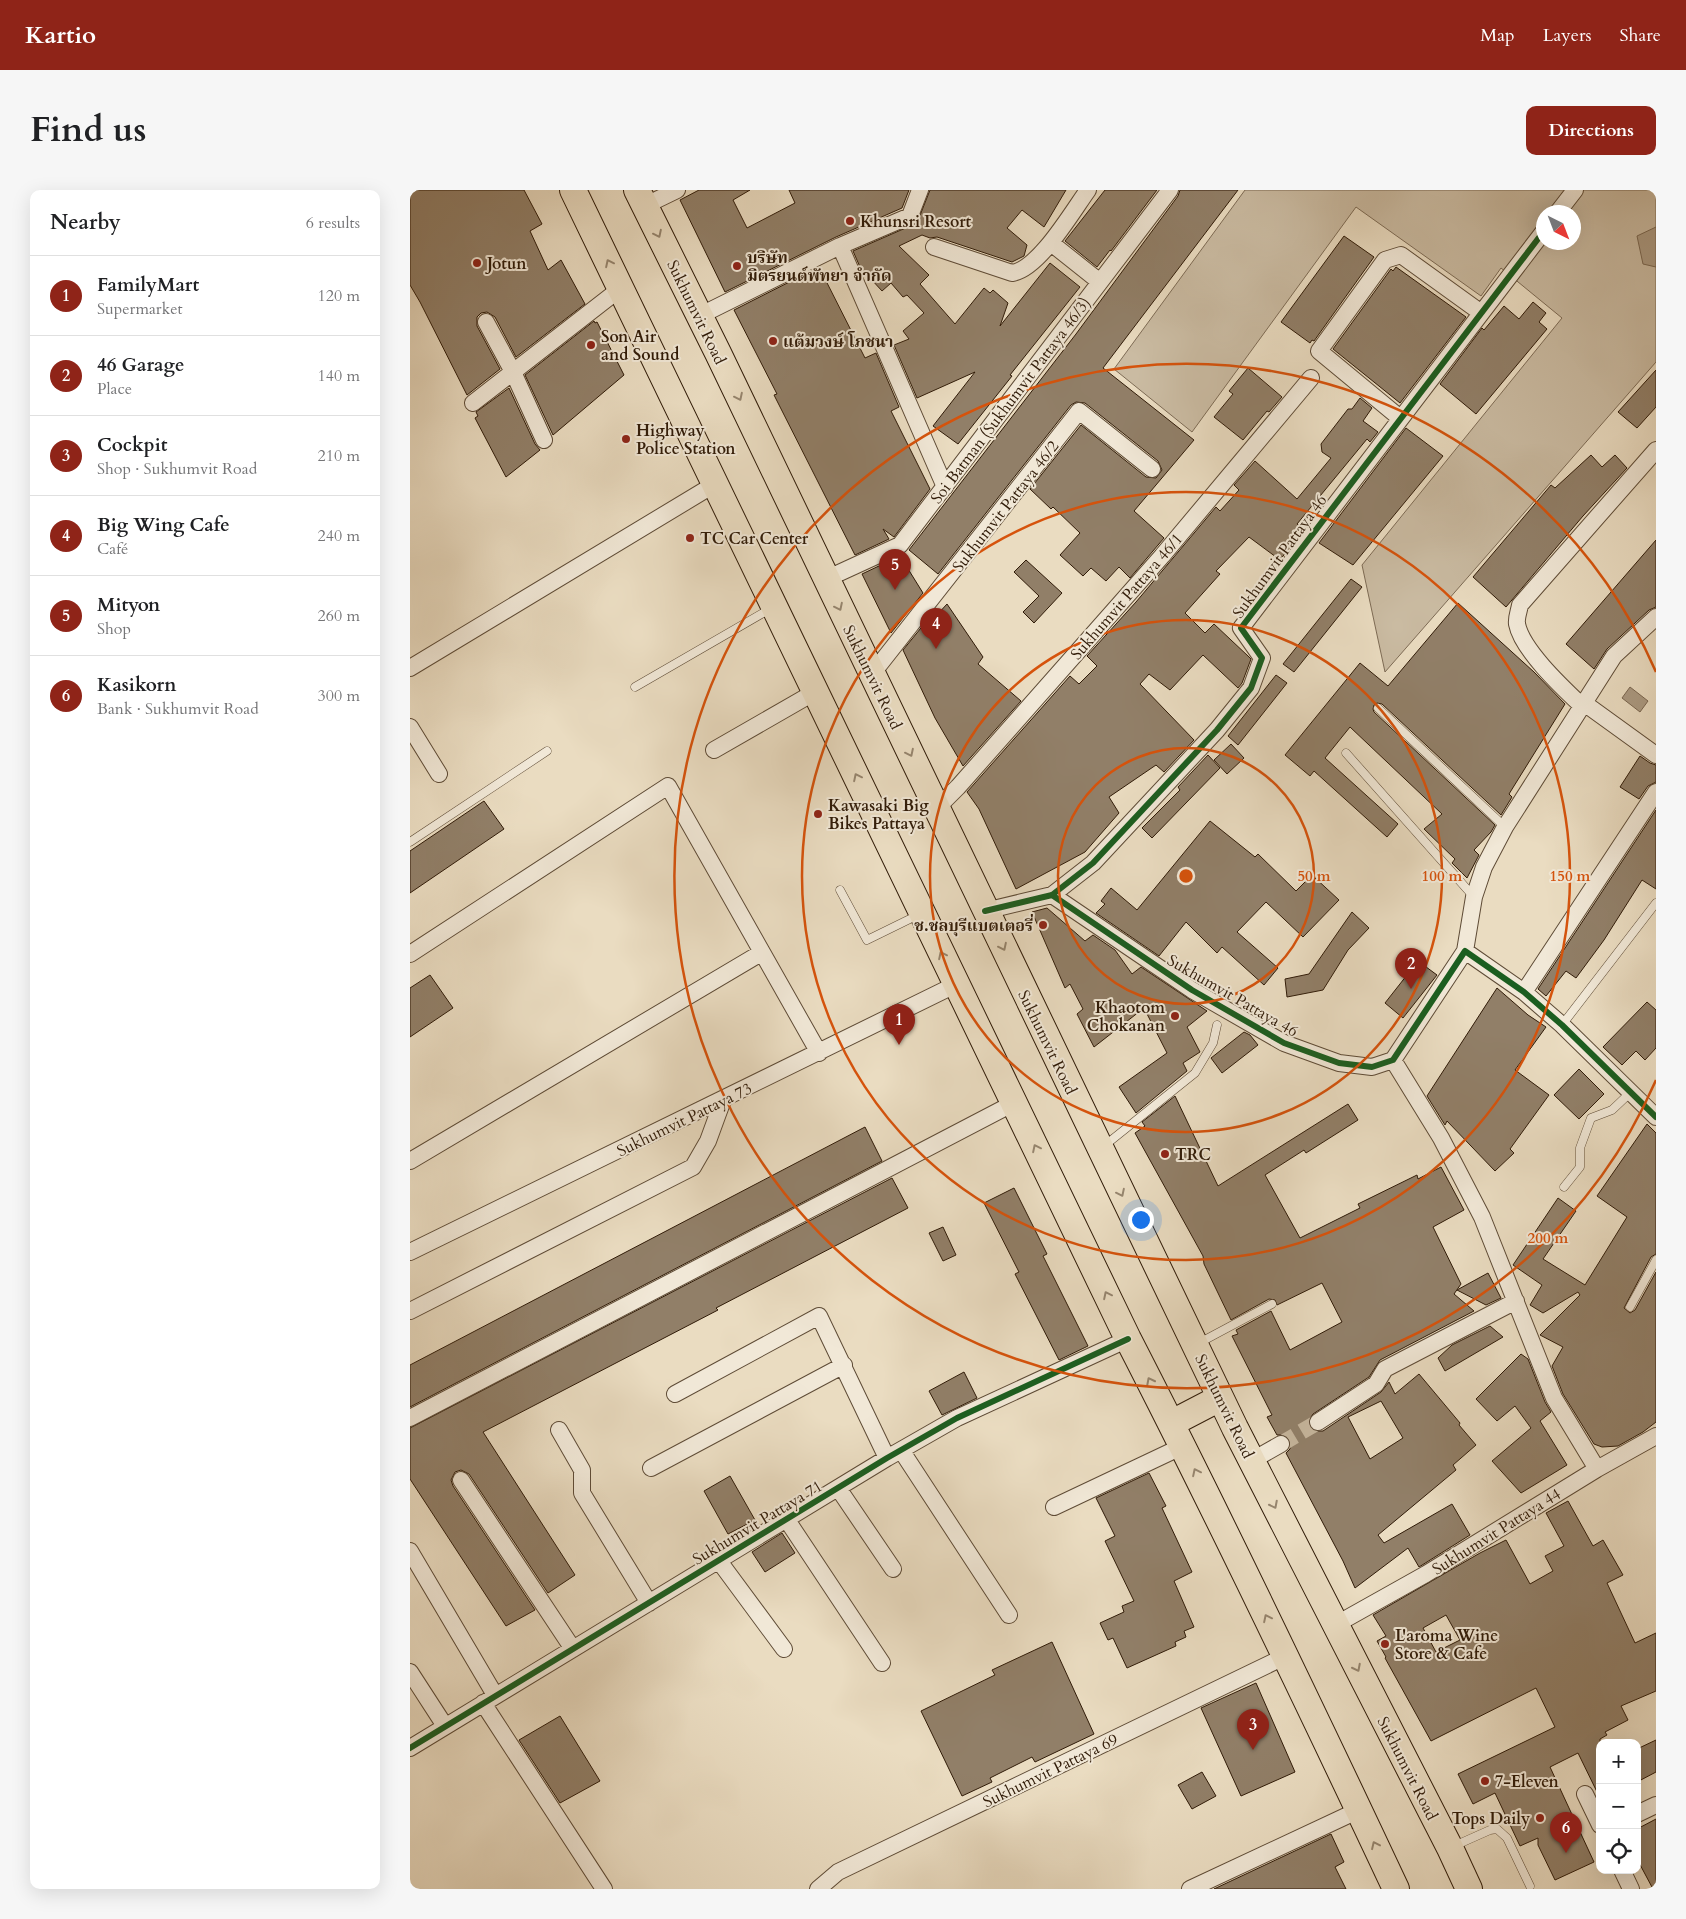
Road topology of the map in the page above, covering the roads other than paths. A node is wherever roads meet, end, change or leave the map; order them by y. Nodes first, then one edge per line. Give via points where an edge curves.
1 (574, 190) edge
2 (677, 190) edge
3 (920, 190) edge
4 (1088, 190) edge
5 (1170, 190) edge
6 (1576, 190) edge
7 (641, 198) edge
8 (1564, 205) edge
9 (1536, 241) edge
10 (1051, 243) junction
11 (840, 246) junction
12 (934, 247) dead end
13 (1100, 282) junction
14 (621, 288) junction
15 (1480, 312) junction
16 (699, 316) junction
17 (486, 322) dead end
18 (513, 372) junction
19 (1311, 378) dead end
20 (473, 403) dead end
21 (1400, 418) junction
22 (544, 440) dead end
23 (1656, 450) edge
24 (1152, 470) dead end
25 (715, 484) junction
26 (945, 487) junction
27 (826, 579) junction
28 (774, 606) junction
29 (1656, 617) edge
30 (410, 668) edge
31 (872, 674) junction
32 (635, 687) dead end
33 (815, 692) junction
34 (1583, 704) junction
35 (1378, 708) dead end
36 (410, 727) edge
37 (714, 750) dead end
38 (547, 751) dead end
39 (1346, 753) dead end
40 (1656, 755) edge
41 (439, 774) dead end
42 (1656, 792) edge
43 (936, 809) junction
44 (1505, 827) junction
45 (410, 842) edge
46 (840, 890) dead end
47 (1052, 895) junction
48 (1474, 897) junction
49 (1656, 903) edge
50 (986, 911) junction
51 (922, 912) junction
52 (1466, 951) junction
53 (761, 953) junction
54 (410, 954) edge
55 (956, 984) junction
56 (1524, 992) junction
57 (1217, 1025) dead end
58 (1562, 1025) junction
59 (819, 1053) junction
60 (1393, 1060) junction
61 (1630, 1093) junction
62 (722, 1100) junction
63 (1014, 1103) junction
64 (1656, 1117) edge
65 (1100, 1149) junction
66 (410, 1161) edge
67 (1564, 1187) dead end
68 (410, 1252) edge
69 (1656, 1260) edge
70 (1516, 1301) junction
71 (1272, 1304) dead end
72 (1630, 1307) dead end
73 (410, 1311) edge
74 (1128, 1339) junction
75 (1195, 1344) junction
76 (844, 1365) junction
77 (675, 1394) dead end
78 (1220, 1398) junction
79 (410, 1418) edge
80 (1318, 1422) tunnel mouth
81 (559, 1430) dead end
82 (1177, 1435) junction
83 (1656, 1436) edge
84 (1281, 1444) tunnel mouth
85 (894, 1454) junction
86 (1251, 1461) junction
87 (651, 1468) dead end
88 (1596, 1469) junction
89 (461, 1480) dead end
90 (838, 1488) junction
91 (1054, 1507) dead end
92 (787, 1520) junction
93 (410, 1552) edge
94 (719, 1561) junction
95 (893, 1569) dead end
96 (649, 1603) junction
97 (1009, 1614) dead end
98 (1335, 1625) junction
99 (573, 1649) junction
100 (784, 1649) dead end
101 (1286, 1656) junction
102 (882, 1663) dead end
103 (410, 1672) edge
104 (489, 1699) junction
105 (446, 1726) junction
106 (410, 1748) edge
107 (1585, 1794) dead end
108 (1656, 1805) edge
109 (1359, 1810) junction
110 (1641, 1812) edge
111 (1596, 1817) edge
112 (1450, 1848) junction
113 (1624, 1874) edge
114 (1530, 1886) dead end
115 (604, 1889) edge
116 (818, 1889) edge
117 (1190, 1889) edge
118 (1396, 1889) edge
119 (1469, 1889) edge
120 (1632, 1889) edge

14 -> 1 highway
2 - 7 street
3 - 11 street via 910,216
4 - 10 street
5 - 13 street, Soi Batman (Sukhumvit Pattaya 46/3)
6 - 8 street
7 -> 16 highway, Sukhumvit Road
9 - 15 street, Sukhumvit Pattaya 46
10 - 12 street via 1027,268 1012,273
10 - 13 street
11 - 16 street
11 - 26 street
13 - 26 street, Soi Batman (Sukhumvit Pattaya 46/3)
14 - 18 street
14 - 25 highway
15 - 21 street, Sukhumvit Pattaya 46
15 - 21 street via 1401,256 1385,260 1319,351
16 -> 27 highway, Sukhumvit Road
17 - 18 street
18 - 20 street
18 - 22 street
19 - 43 street, Sukhumvit Pattaya 46/1 via 1162,556
21 - 47 street, Sukhumvit Pattaya 46 via 1241,628 1262,658 1251,688 1217,730 1093,862
23 - 34 street via 1520,605 1517,622 1523,640 1560,686
24 - 31 street, Sukhumvit Pattaya 46/2 via 1079,411
25 - 28 highway
25 - 30 street
26 - 27 street, Soi Batman (Sukhumvit Pattaya 46/3) via 900,545
27 -> 31 highway, Sukhumvit Road
28 - 32 lane
28 - 33 highway
29 - 34 street via 1614,656
31 -> 43 highway, Sukhumvit Road
33 - 37 street
51 -> 33 highway
34 - 40 street
34 - 44 street
35 - 44 lane
36 - 41 street
38 - 45 lane
39 - 48 lane
42 - 56 street
43 - 50 highway, Sukhumvit Road
44 - 48 street via 1484,867
46 - 51 lane via 867,940
47 - 50 street, Sukhumvit Pattaya 46
47 - 60 street, Sukhumvit Pattaya 46 via 1192,990 1284,1043 1339,1063 1372,1067
48 - 52 street
49 - 58 lane
50 -> 65 highway, Sukhumvit Road
55 -> 51 highway
52 - 56 street
52 - 60 street
53 - 54 street via 668,786
53 - 59 street
53 - 66 street
55 - 59 street, Sukhumvit Pattaya 73
55 - 63 highway
56 - 58 street
57 - 65 lane via 1213,1044 1196,1073
58 - 61 street
59 - 62 street, Sukhumvit Pattaya 73
60 - 70 street via 1441,1138 1482,1217
61 - 64 street
61 - 67 lane via 1612,1110 1592,1118 1580,1148 1580,1167
62 - 68 street, Sukhumvit Pattaya 73
62 - 73 street via 708,1141 693,1166
74 -> 63 highway
63 - 79 street
65 -> 75 highway, Sukhumvit Road
69 - 72 lane
70 - 80 street via 1385,1369 1376,1384
70 - 88 street via 1554,1398
71 - 75 lane
82 -> 74 highway
74 - 85 street, Sukhumvit Pattaya 71 via 957,1418
75 - 78 highway, Sukhumvit Road
76 - 77 street via 819,1316
76 - 85 street
76 - 87 street
78 - 82 highway
78 - 86 highway, Sukhumvit Road
81 - 96 street via 582,1470 582,1493
82 - 91 street
101 -> 82 highway
83 - 88 street, Sukhumvit Pattaya 44
84 - 86 street
85 - 90 street, Sukhumvit Pattaya 71
85 - 97 street
86 -> 98 highway, Sukhumvit Road
88 - 98 street, Sukhumvit Pattaya 44 via 1426,1574
89 - 99 street
90 - 92 street, Sukhumvit Pattaya 71
90 - 95 street
92 - 94 street, Sukhumvit Pattaya 71
92 - 102 street
93 - 104 street
94 - 96 street, Sukhumvit Pattaya 71
94 - 100 street
96 - 99 street, Sukhumvit Pattaya 71
98 -> 112 highway, Sukhumvit Road
99 - 104 street, Sukhumvit Pattaya 71
101 - 109 highway
101 - 116 street, Sukhumvit Pattaya 69 via 838,1872
103 - 105 street
104 - 105 street, Sukhumvit Pattaya 71
104 - 115 street
105 - 106 street, Sukhumvit Pattaya 71
107 - 111 street
108 - 110 street
109 - 117 street
118 -> 109 highway
112 - 114 lane via 1497,1829 1506,1838
112 - 119 highway, Sukhumvit Road
113 - 120 street

